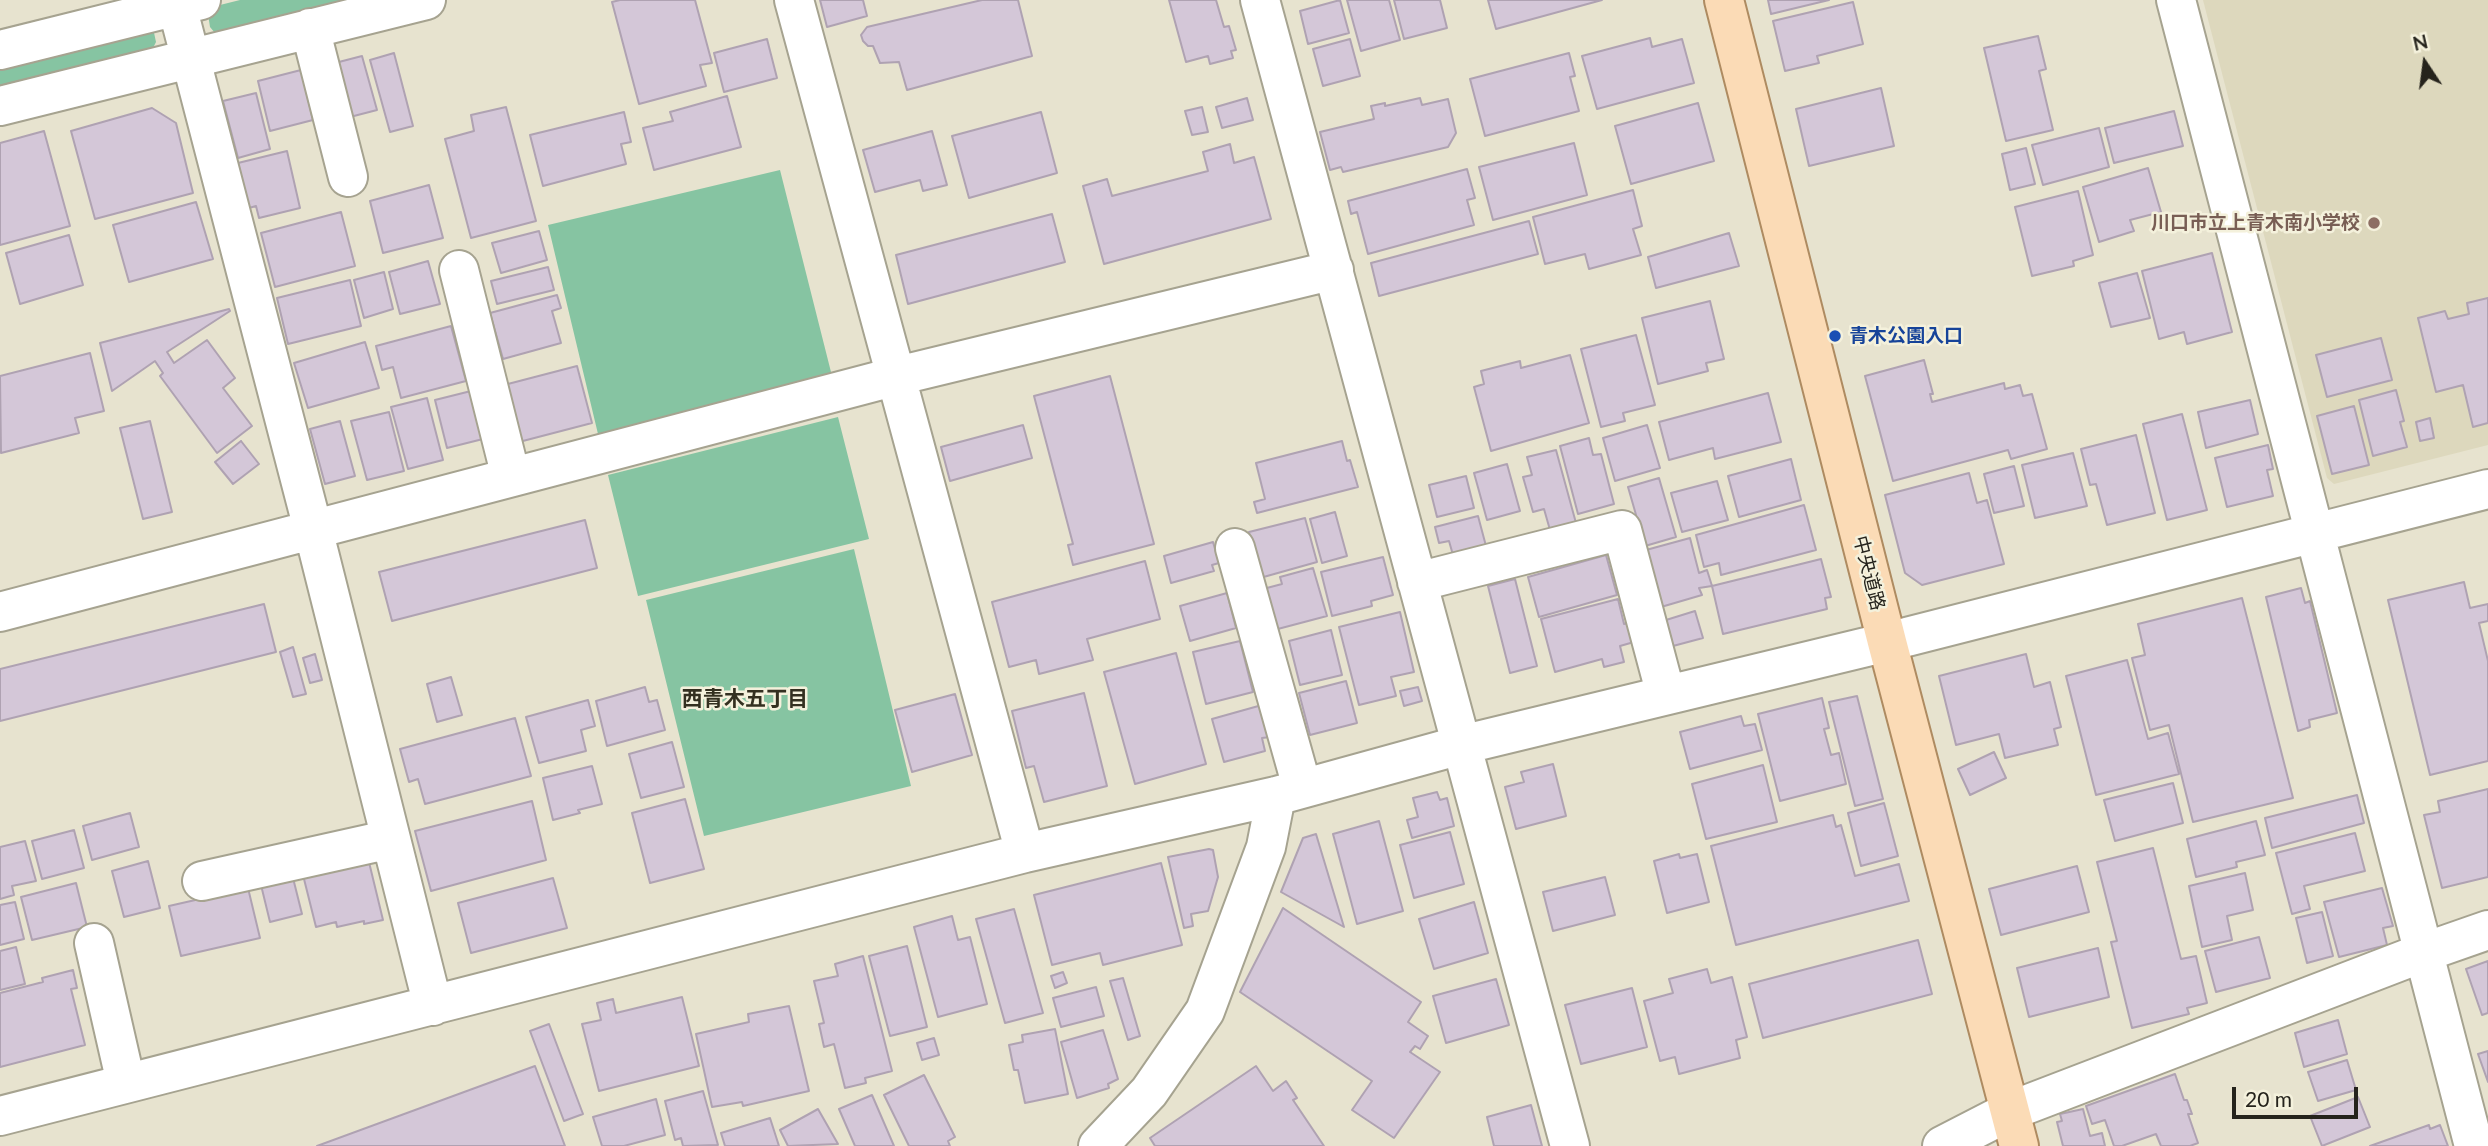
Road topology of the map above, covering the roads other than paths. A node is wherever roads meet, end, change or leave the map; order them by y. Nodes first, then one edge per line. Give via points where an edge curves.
1 (426, 0) edge
2 (794, 0) edge
3 (1260, 0) edge
4 (1724, 0) edge
5 (2176, 0) edge
6 (189, 3) edge
7 (310, 28) junction
8 (0, 50) edge
9 (190, 57) junction
10 (0, 106) edge
11 (348, 177) dead end
12 (459, 270) dead end
13 (1334, 270) junction
14 (897, 376) junction
15 (511, 477) junction
16 (2488, 489) edge
17 (313, 529) junction
18 (2316, 533) junction
19 (1235, 548) dead end
20 (1417, 582) junction
21 (0, 612) edge
22 (1887, 642) junction
23 (1666, 695) junction
24 (1461, 745) junction
25 (1289, 792) junction
26 (391, 839) junction
27 (1025, 853) junction
28 (202, 881) dead end
29 (2488, 930) edge
30 (94, 943) dead end
31 (2422, 953) junction
32 (433, 1006) junction
33 (126, 1083) junction
34 (0, 1116) edge
35 (2015, 1128) edge
36 (1098, 1146) edge
37 (1570, 1146) edge
38 (1942, 1146) edge
39 (2474, 1146) edge

1 - 7 street
2 - 14 street
3 - 13 street
4 - 22 main road, 中央道路
5 - 18 street
6 - 8 street
6 - 9 street
7 - 9 street
7 - 11 street
9 - 10 street
9 - 17 street
12 - 15 street
13 - 14 street
13 - 20 street
14 - 15 street
14 - 27 street
15 - 17 street
16 - 18 street
17 - 21 street
17 - 26 street
18 - 22 street
18 - 31 street
19 - 25 street
20 - 23 street via 1622,530
20 - 24 street
22 - 23 street
22 - 35 main road, 中央道路
23 - 24 street
24 - 25 street
24 - 37 street
25 - 27 street
25 - 36 street via 1205,1011 1149,1092
26 - 28 street
26 - 32 street
27 - 32 street
29 - 31 street
30 - 33 street
31 - 35 street
31 - 39 street
32 - 33 street
33 - 34 street
35 - 38 street

